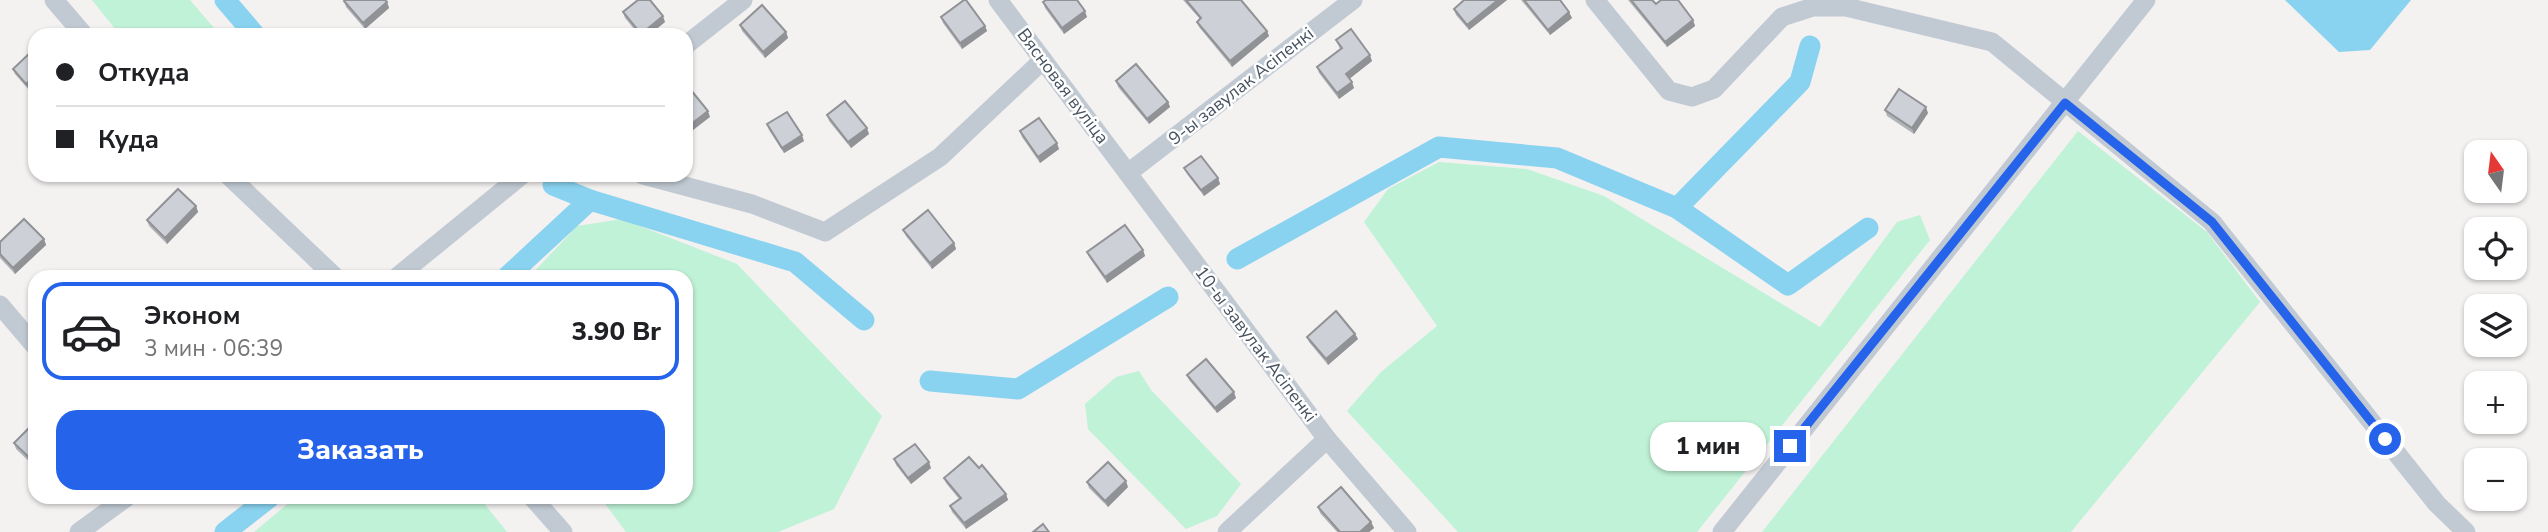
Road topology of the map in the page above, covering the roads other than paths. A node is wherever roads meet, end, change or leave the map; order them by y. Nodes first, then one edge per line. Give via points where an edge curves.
1 (54, 0) edge
2 (743, 0) edge
3 (1353, 0) edge
4 (1595, 0) edge
5 (2146, 0) edge
6 (1002, 1) edge
7 (79, 28) edge
8 (693, 39) edge
9 (1043, 60) junction
10 (2065, 103) junction
11 (1128, 173) junction
12 (235, 182) edge
13 (513, 182) edge
14 (669, 182) edge
15 (328, 270) edge
16 (405, 270) edge
17 (0, 305) edge
18 (28, 338) edge
19 (1327, 439) junction
20 (117, 504) edge
21 (538, 504) edge
22 (79, 532) edge
23 (563, 532) edge
24 (1227, 532) edge
25 (1407, 532) edge
26 (1721, 532) edge
27 (2466, 532) edge

1 - 7 street
2 - 8 street
3 - 11 street, 9-ы завулак Асіпенкі
4 - 10 street via 1669,91 1692,97 1714,89 1782,17 1813,7 1846,7 1992,42
5 - 10 street
6 - 9 street, Вясновая вуліца
9 - 11 street, Вясновая вуліца
9 - 14 street via 940,157 825,232 752,204
10 - 26 street
10 - 27 street via 2212,222 2437,504
11 - 19 street, 10-ы завулак Асіпенкі
12 - 15 street
13 - 16 street
17 - 18 street
19 - 24 street, 10-ы завулак Асіпенкі
19 - 25 street
20 - 22 street
21 - 23 street

